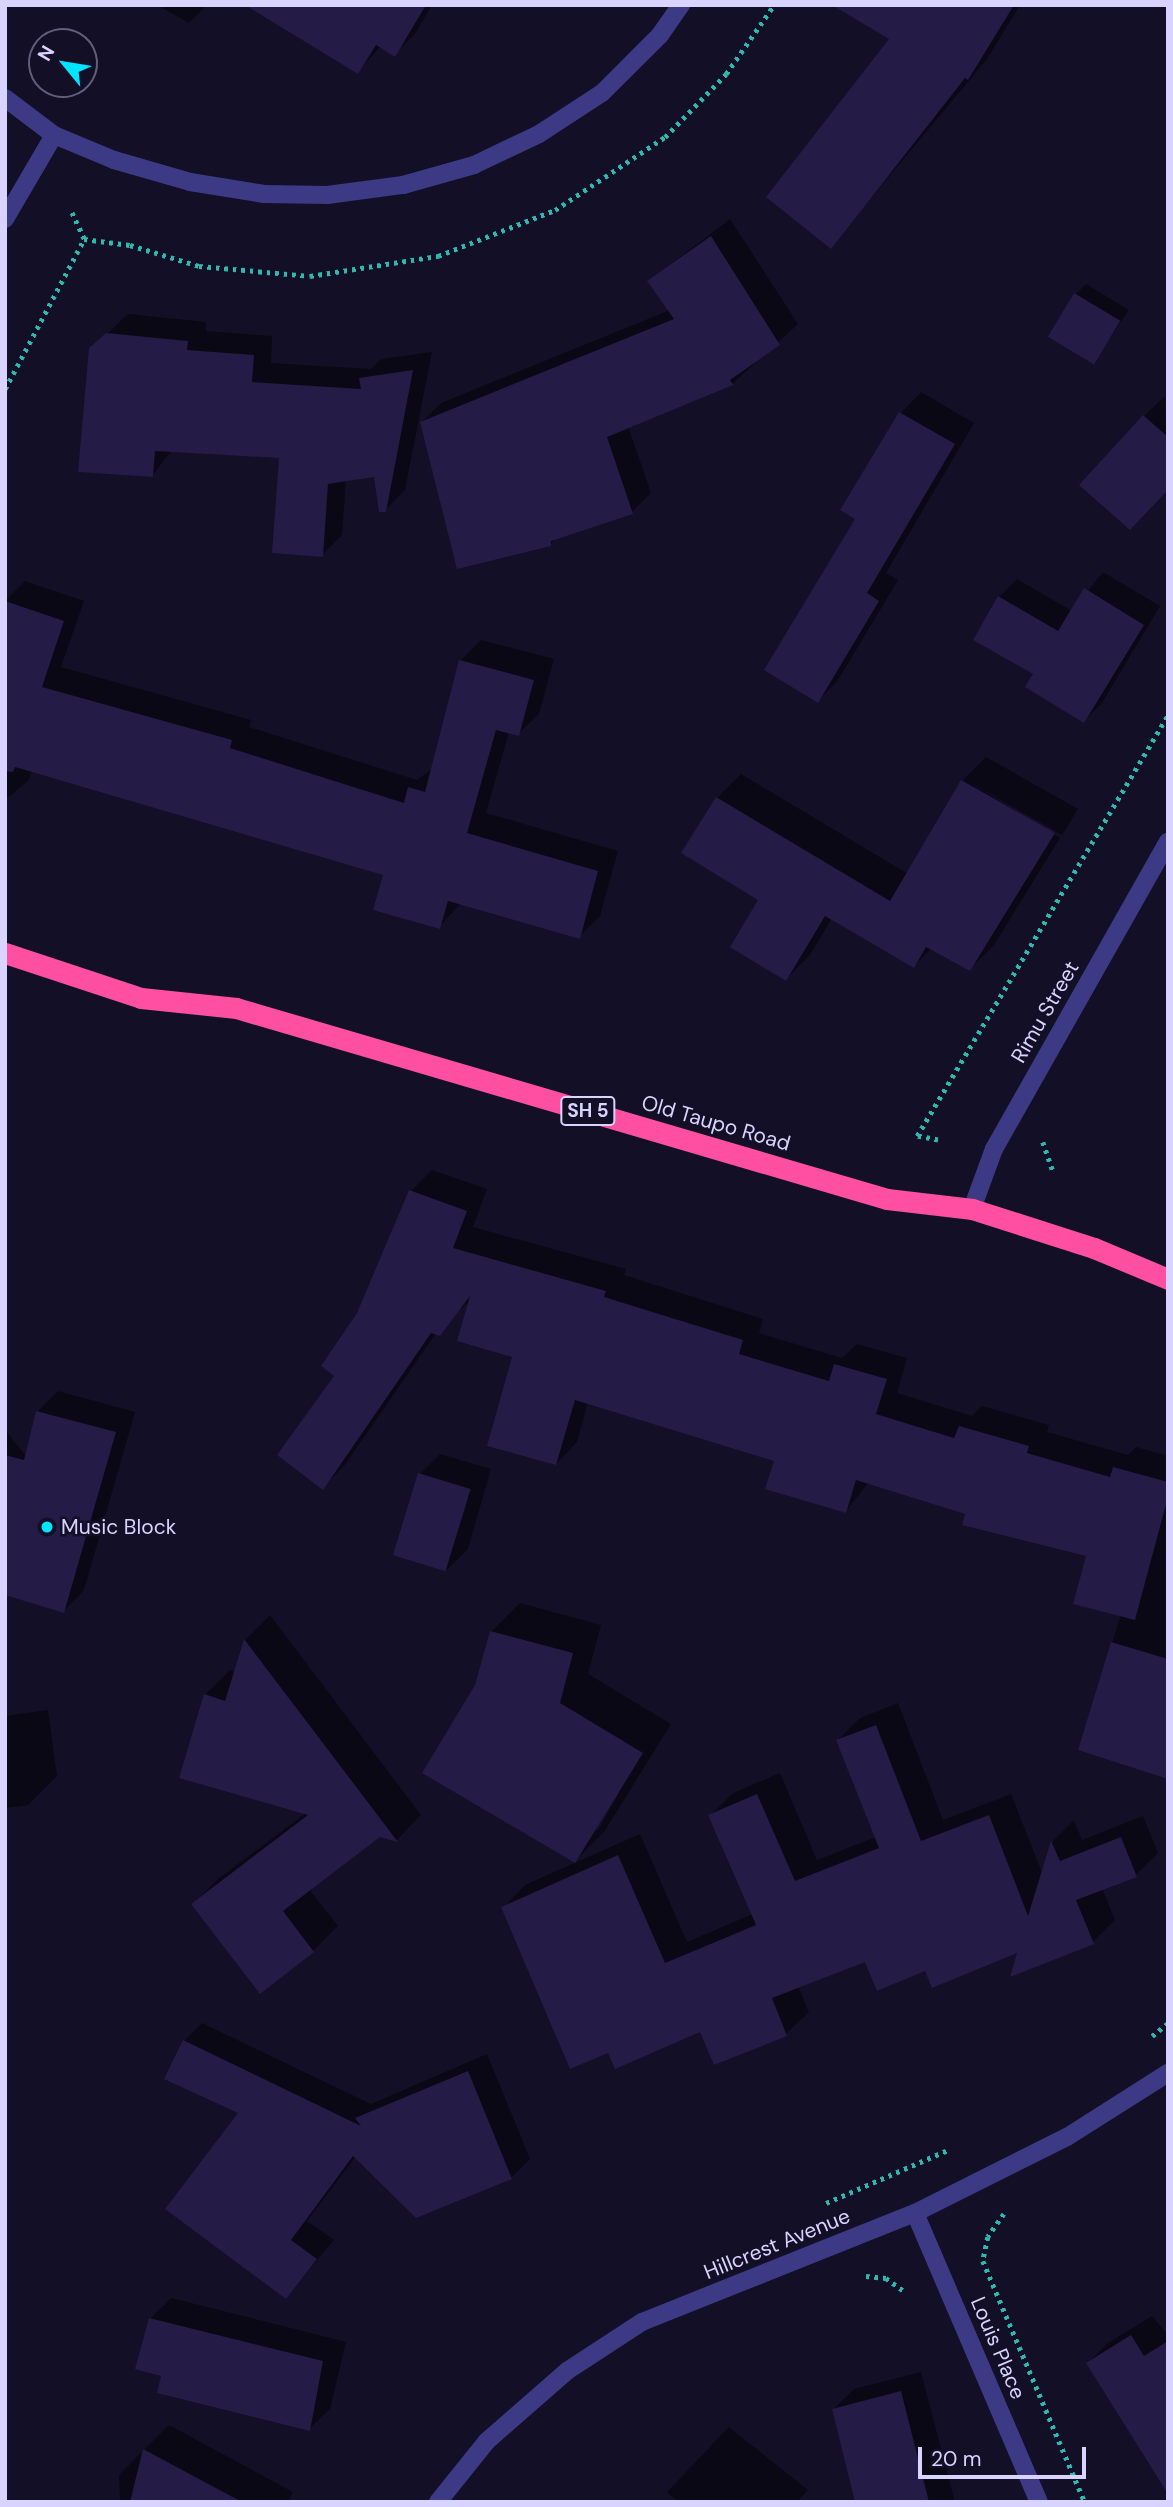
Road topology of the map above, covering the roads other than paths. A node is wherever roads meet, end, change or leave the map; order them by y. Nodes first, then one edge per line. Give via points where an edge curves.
1 (681, 5) edge
2 (5, 99) edge
3 (54, 135) junction
4 (5, 219) edge
5 (1168, 842) edge
6 (5, 953) edge
7 (972, 1209) junction
8 (1168, 1279) edge
9 (1168, 2073) edge
10 (915, 2213) junction
11 (438, 2502) edge
12 (1039, 2502) edge

1 - 3 street via 660,35 602,93 581,107 539,134 474,165 403,185 327,195 264,194 190,182 114,160
2 - 3 street
3 - 4 street
5 - 7 street, Rimu Street via 994,1149
6 - 7 highway, Old Taupo Road / SH 5 via 141,998 236,1008 887,1199
7 - 8 highway, Old Taupo Road / SH 5 via 1094,1248
9 - 10 street, Hillcrest Avenue via 1067,2137
10 - 11 street, Hillcrest Avenue via 642,2322 567,2371 487,2441
10 - 12 street, Louis Place

